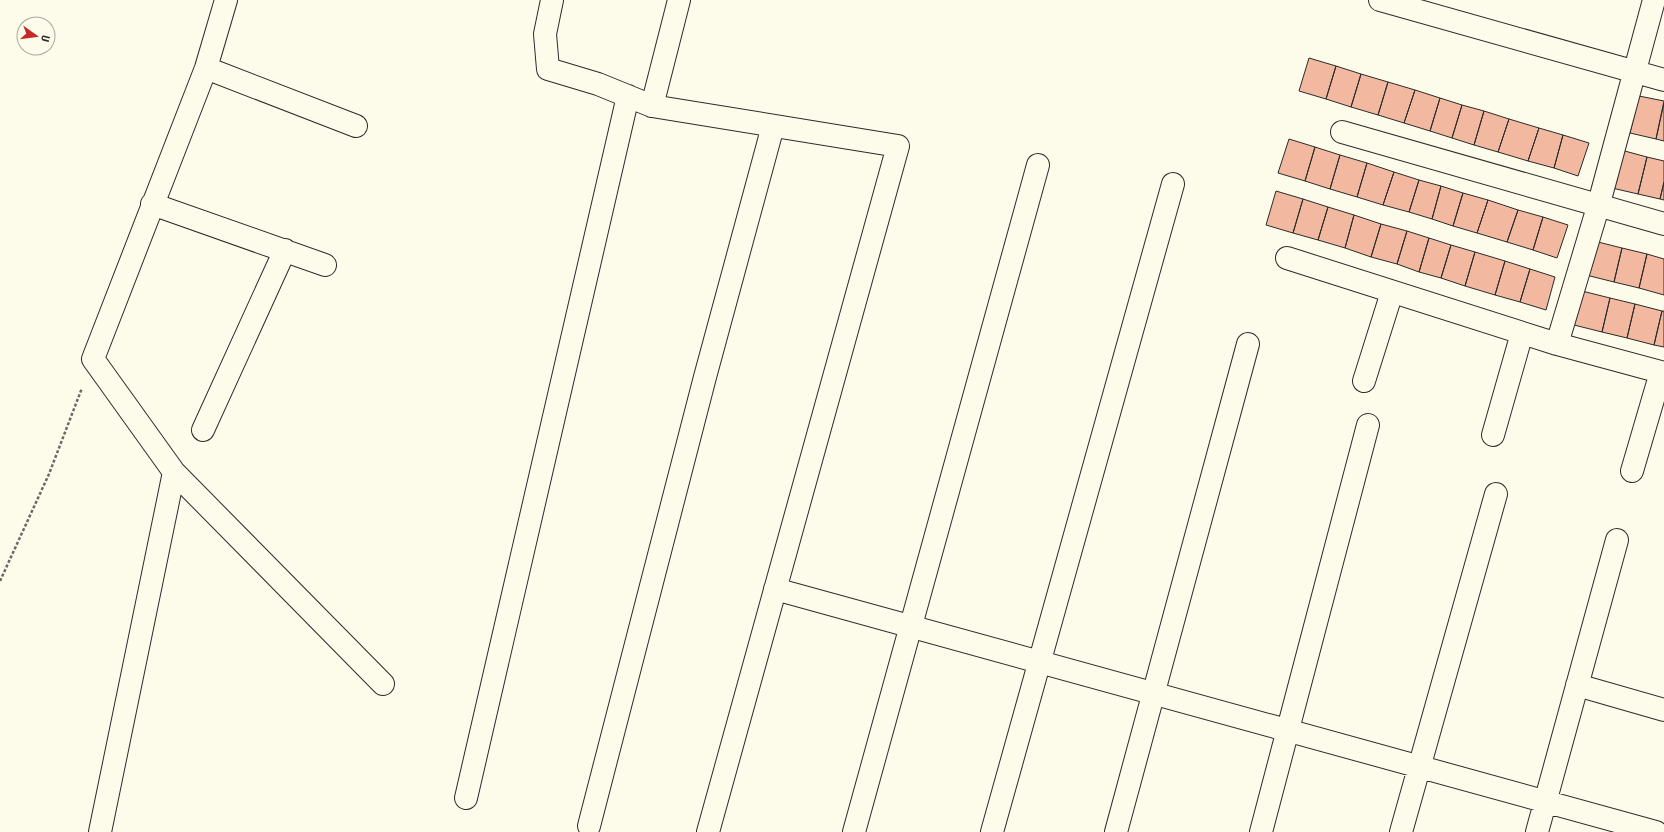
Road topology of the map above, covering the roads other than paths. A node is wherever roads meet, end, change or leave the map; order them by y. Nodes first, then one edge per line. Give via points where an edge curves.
1 (226, 0) edge
2 (552, 0) edge
3 (680, 0) edge
4 (1380, 0) edge
5 (1654, 0) edge
6 (206, 68) junction
7 (1634, 72) junction
8 (1664, 80) edge
9 (628, 96) junction
10 (652, 106) junction
11 (356, 126) dead end
12 (773, 126) junction
13 (1342, 132) dead end
14 (1038, 165) dead end
15 (1173, 184) dead end
16 (152, 204) junction
17 (1598, 207) junction
18 (1664, 224) edge
19 (284, 250) junction
20 (1287, 258) dead end
21 (325, 265) dead end
22 (1392, 292) junction
23 (1522, 333) junction
24 (1248, 344) dead end
25 (1557, 344) junction
26 (1662, 372) edge
27 (1364, 381) dead end
28 (1368, 425) dead end
29 (203, 430) dead end
30 (1493, 435) dead end
31 (1632, 471) dead end
32 (174, 472) junction
33 (1496, 494) dead end
34 (1617, 540) dead end
35 (775, 589) junction
36 (910, 627) junction
37 (1039, 662) junction
38 (383, 684) dead end
39 (1578, 684) junction
40 (1154, 694) junction
41 (1664, 710) edge
42 (1288, 731) junction
43 (1419, 767) junction
44 (466, 798) dead end
45 (1545, 802) junction
46 (589, 826) dead end
47 (1664, 828) edge
48 (100, 832) edge
49 (708, 832) edge
50 (854, 832) edge
51 (992, 832) edge
52 (1116, 832) edge
53 (1261, 832) edge
54 (1401, 832) edge
55 (1537, 832) edge
56 (1656, 832) edge
57 (1663, 832) edge

1 - 6 street
2 - 9 street via 544,34 548,68
3 - 10 street
4 - 7 street
5 - 7 street
6 - 11 street
6 - 16 street
7 - 8 street
7 - 17 street
9 - 10 street
9 - 44 street
10 - 12 street
12 - 35 street via 898,146
12 - 46 street
13 - 17 street
14 - 36 street
15 - 37 street
16 - 19 street
16 - 32 street via 93,359
17 - 18 street
17 - 25 street
19 - 21 street
19 - 29 street
20 - 22 street
22 - 23 street
22 - 27 street
23 - 25 street
23 - 30 street
24 - 40 street
25 - 26 street
26 - 31 street
28 - 42 street
32 - 38 street
32 - 48 street
33 - 43 street
34 - 39 street
35 - 36 street
35 - 49 street
36 - 37 street
36 - 50 street
37 - 40 street
37 - 51 street
39 - 41 street
39 - 45 street
40 - 42 street
40 - 52 street
42 - 43 street
42 - 53 street
43 - 45 street
43 - 54 street
45 - 55 street
45 - 56 street
47 - 57 street

